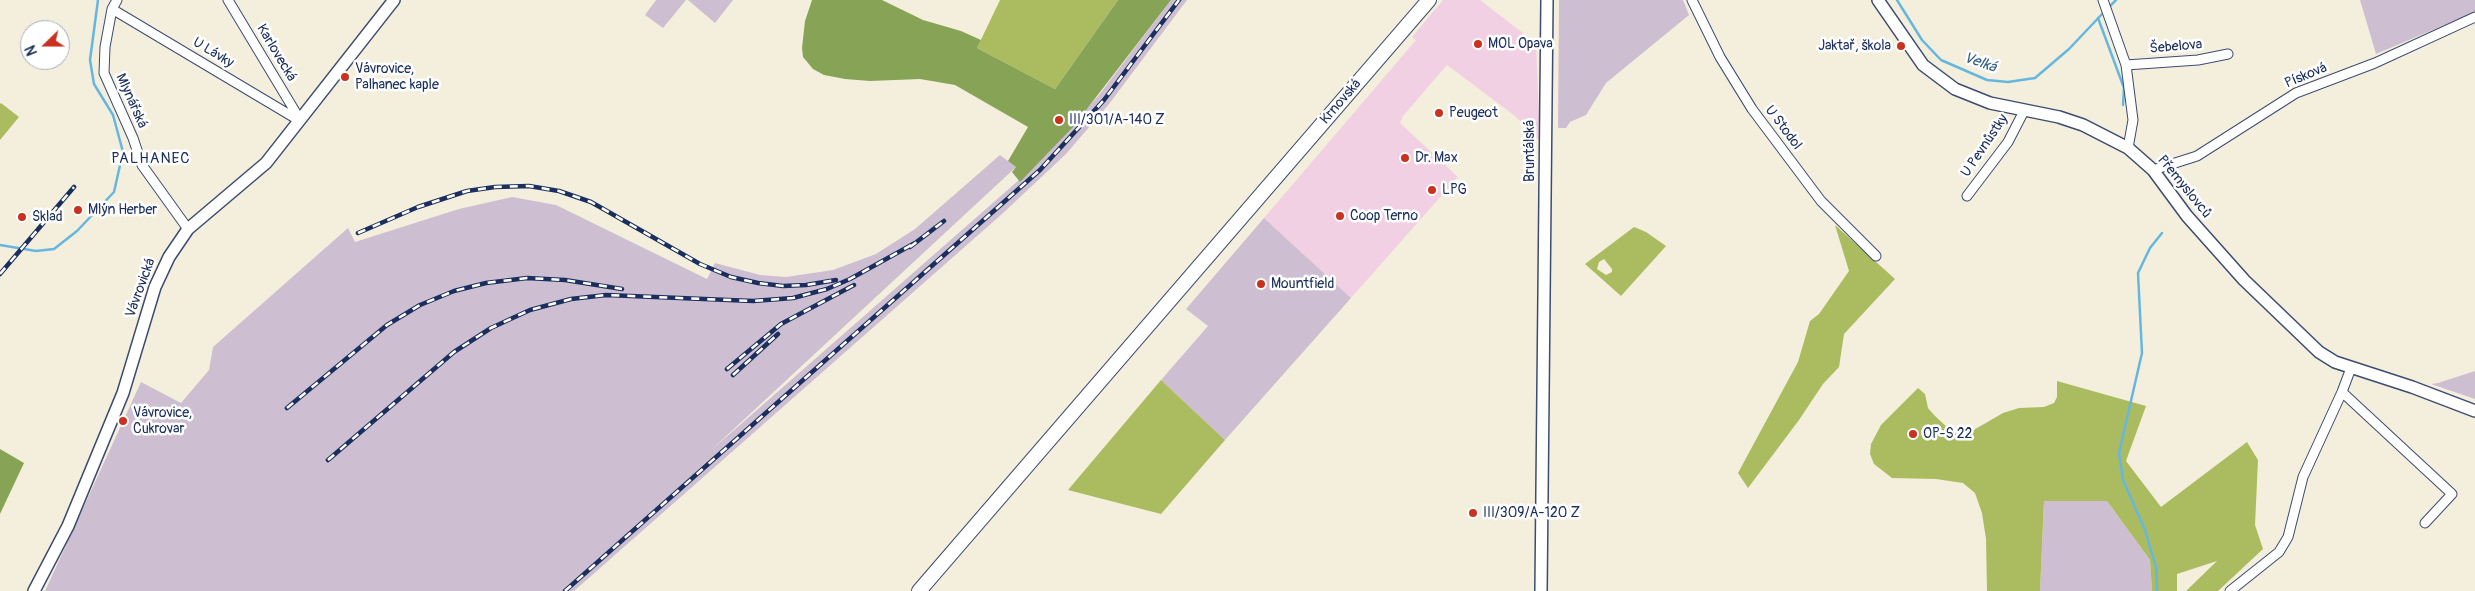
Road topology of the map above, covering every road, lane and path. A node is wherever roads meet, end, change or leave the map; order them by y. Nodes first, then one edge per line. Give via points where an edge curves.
1 (117, 0) edge
2 (228, 0) edge
3 (1429, 0) edge
4 (1546, 0) edge
5 (1692, 0) edge
6 (1878, 0) edge
7 (2103, 0) edge
8 (389, 2) edge
9 (112, 9) junction
10 (2475, 16) edge
11 (2228, 54) dead end
12 (2126, 65) junction
13 (2024, 111) junction
14 (300, 121) junction
15 (2128, 148) junction
16 (2153, 170) junction
17 (1967, 196) dead end
18 (188, 229) junction
19 (1876, 256) dead end
20 (2351, 368) junction
21 (2342, 392) junction
22 (2475, 411) edge
23 (2425, 523) dead end
24 (34, 591) edge
25 (919, 591) edge
26 (1541, 591) edge
27 (2230, 591) edge

1 - 9 street, Mlynářská
2 - 14 street, Karlovecká
3 - 25 main road, Krnovská
4 - 26 street, Bruntálská
5 - 19 street, U Stodol via 1720,57 1752,109 1821,201
6 - 13 street, Přemyslovců via 1910,48 1936,77 1972,96
7 - 12 street
8 - 14 street, Vávrovická
9 - 14 street, U Lávky
9 - 18 street, Mlynářská via 104,73 142,165
10 - 16 street, Písková via 2375,63 2296,93 2197,156
11 - 12 street, Šebelova via 2198,60
12 - 15 street via 2133,120
13 - 15 street, Přemyslovců via 2083,125
13 - 17 street, U Pevnůstky via 2008,142
14 - 18 street, Vávrovická via 266,163
15 - 16 street, Přemyslovců
16 - 20 street, Přemyslovců via 2187,216 2244,280 2304,340 2335,362
18 - 24 street, Vávrovická via 163,268 123,393 68,526
20 - 21 street
20 - 22 street, Přemyslovců
21 - 23 street via 2452,494
21 - 27 street via 2303,477 2288,536 2279,552

